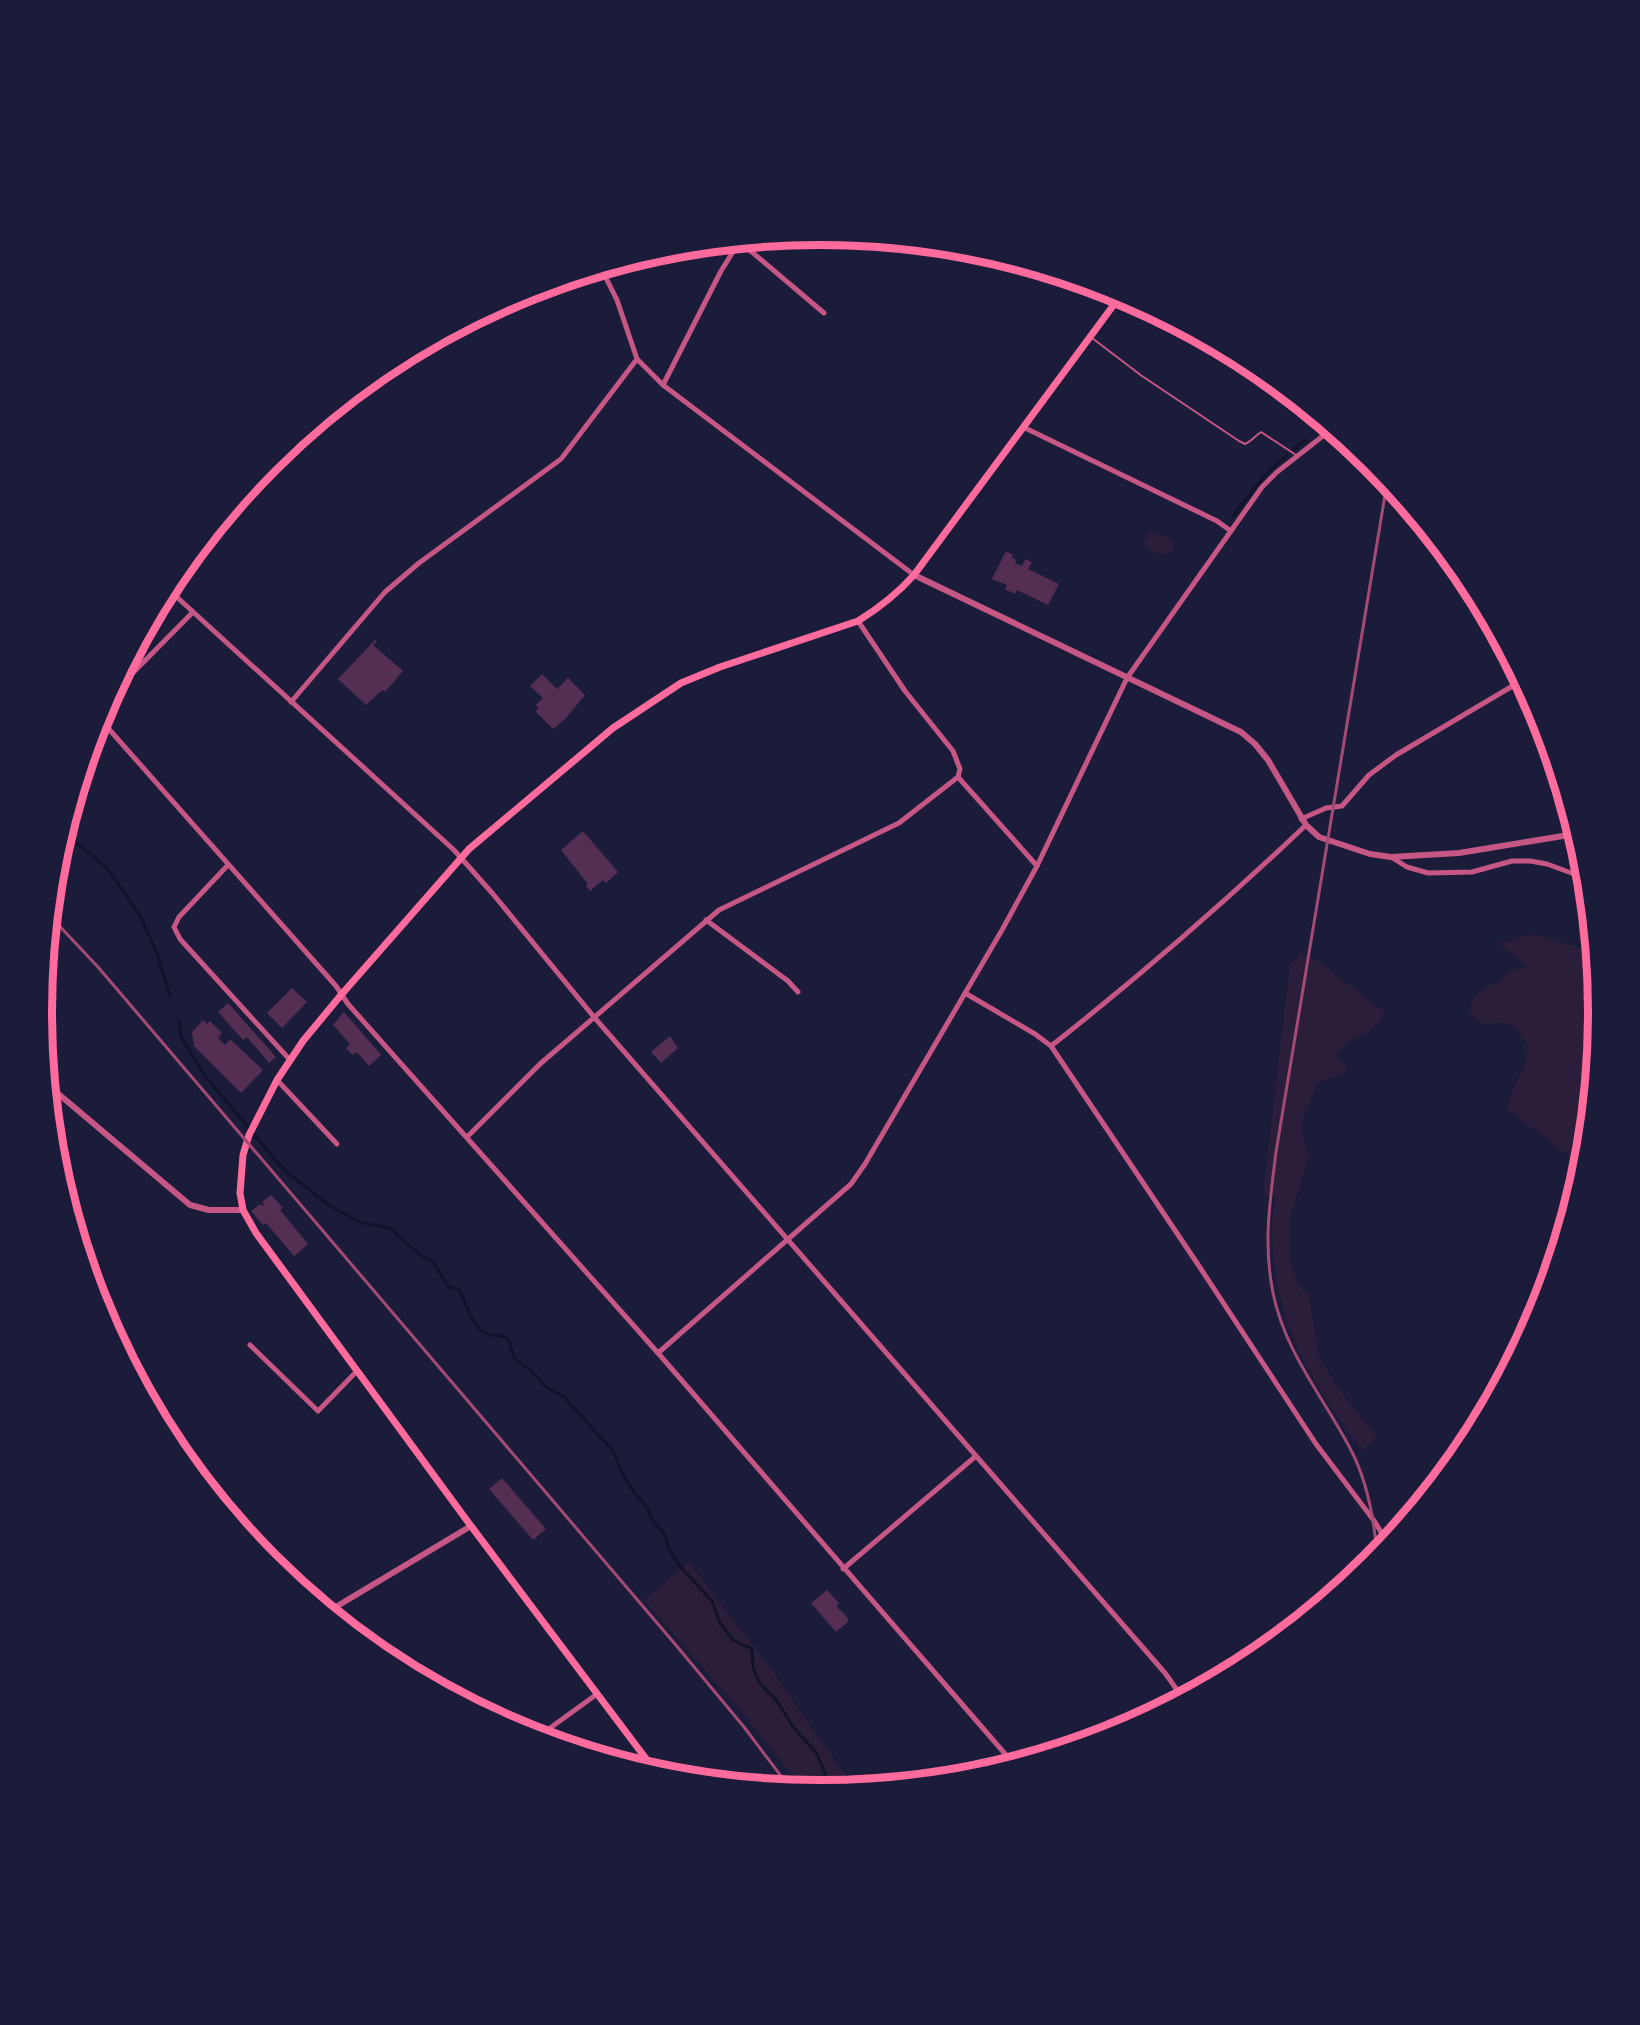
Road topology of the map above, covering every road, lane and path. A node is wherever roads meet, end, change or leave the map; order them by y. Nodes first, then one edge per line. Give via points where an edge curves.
1 (748, 249) edge
2 (735, 251) edge
3 (605, 276) edge
4 (1115, 303) edge
5 (824, 313) dead end
6 (1090, 336) junction
7 (637, 359) junction
8 (663, 385) junction
9 (1023, 427) junction
10 (1325, 434) edge
11 (1296, 455) junction
12 (1231, 531) junction
13 (914, 575) junction
14 (176, 596) edge
15 (193, 612) junction
16 (858, 621) junction
17 (131, 674) edge
18 (1127, 678) junction
19 (1514, 685) edge
20 (291, 702) junction
21 (108, 728) edge
22 (958, 777) junction
23 (1300, 819) junction
24 (1306, 825) junction
25 (1566, 835) edge
26 (1390, 857) junction
27 (461, 858) junction
28 (228, 865) junction
29 (1037, 866) junction
30 (1575, 874) edge
31 (706, 920) junction
32 (798, 992) dead end
33 (965, 993) junction
34 (341, 995) junction
35 (594, 1017) junction
36 (1051, 1046) junction
37 (290, 1060) junction
38 (277, 1080) junction
39 (57, 1093) edge
40 (467, 1137) junction
41 (337, 1144) dead end
42 (243, 1210) junction
43 (788, 1239) junction
44 (249, 1346) dead end
45 (658, 1353) junction
46 (357, 1371) junction
47 (976, 1456) junction
48 (471, 1526) junction
49 (1382, 1534) edge
50 (843, 1569) junction
51 (336, 1607) edge
52 (1178, 1691) edge
53 (597, 1694) junction
54 (548, 1730) edge
55 (1007, 1757) edge
56 (647, 1760) edge

1 - 5 street
2 - 8 street
3 - 7 street
4 - 6 main road
6 - 9 main road
6 - 11 lane via 1239,441 1251,442 1262,432
7 - 8 street
7 - 20 street via 561,459 385,592
8 - 13 street
9 - 12 street
9 - 13 main road
10 - 11 street
11 - 12 street via 1262,487
12 - 18 street
13 - 16 main road via 888,601
13 - 18 street
14 - 15 street
15 - 17 street
15 - 20 street
16 - 22 street via 905,692 953,750 960,769
16 - 27 main road via 720,667 674,687 598,741
18 - 23 street via 1241,732 1268,760
18 - 29 street
19 - 23 street via 1396,755 1370,775 1342,806
20 - 27 street
21 - 28 street
22 - 29 street
22 - 31 street via 899,823 734,902
23 - 24 street
24 - 26 street via 1319,837
24 - 36 street via 1181,939
25 - 26 street via 1459,853
26 - 30 street via 1428,873 1472,872 1512,861 1530,861
27 - 34 main road
27 - 35 street
28 - 34 street
28 - 37 street via 174,927 180,939
29 - 33 street
31 - 32 street
31 - 35 street
33 - 36 street
33 - 43 street via 851,1184
34 - 37 main road
34 - 40 street
35 - 40 street
35 - 43 street
36 - 49 street via 1316,1444
37 - 38 main road
38 - 41 street
38 - 42 main road via 243,1155
39 - 42 street via 190,1205 209,1210
40 - 45 street
42 - 46 main road
43 - 45 street
43 - 47 street
44 - 46 street via 318,1411
45 - 50 street
46 - 48 main road
47 - 50 street
47 - 52 street
48 - 51 street
48 - 53 main road
50 - 55 street
53 - 54 street
53 - 56 main road

